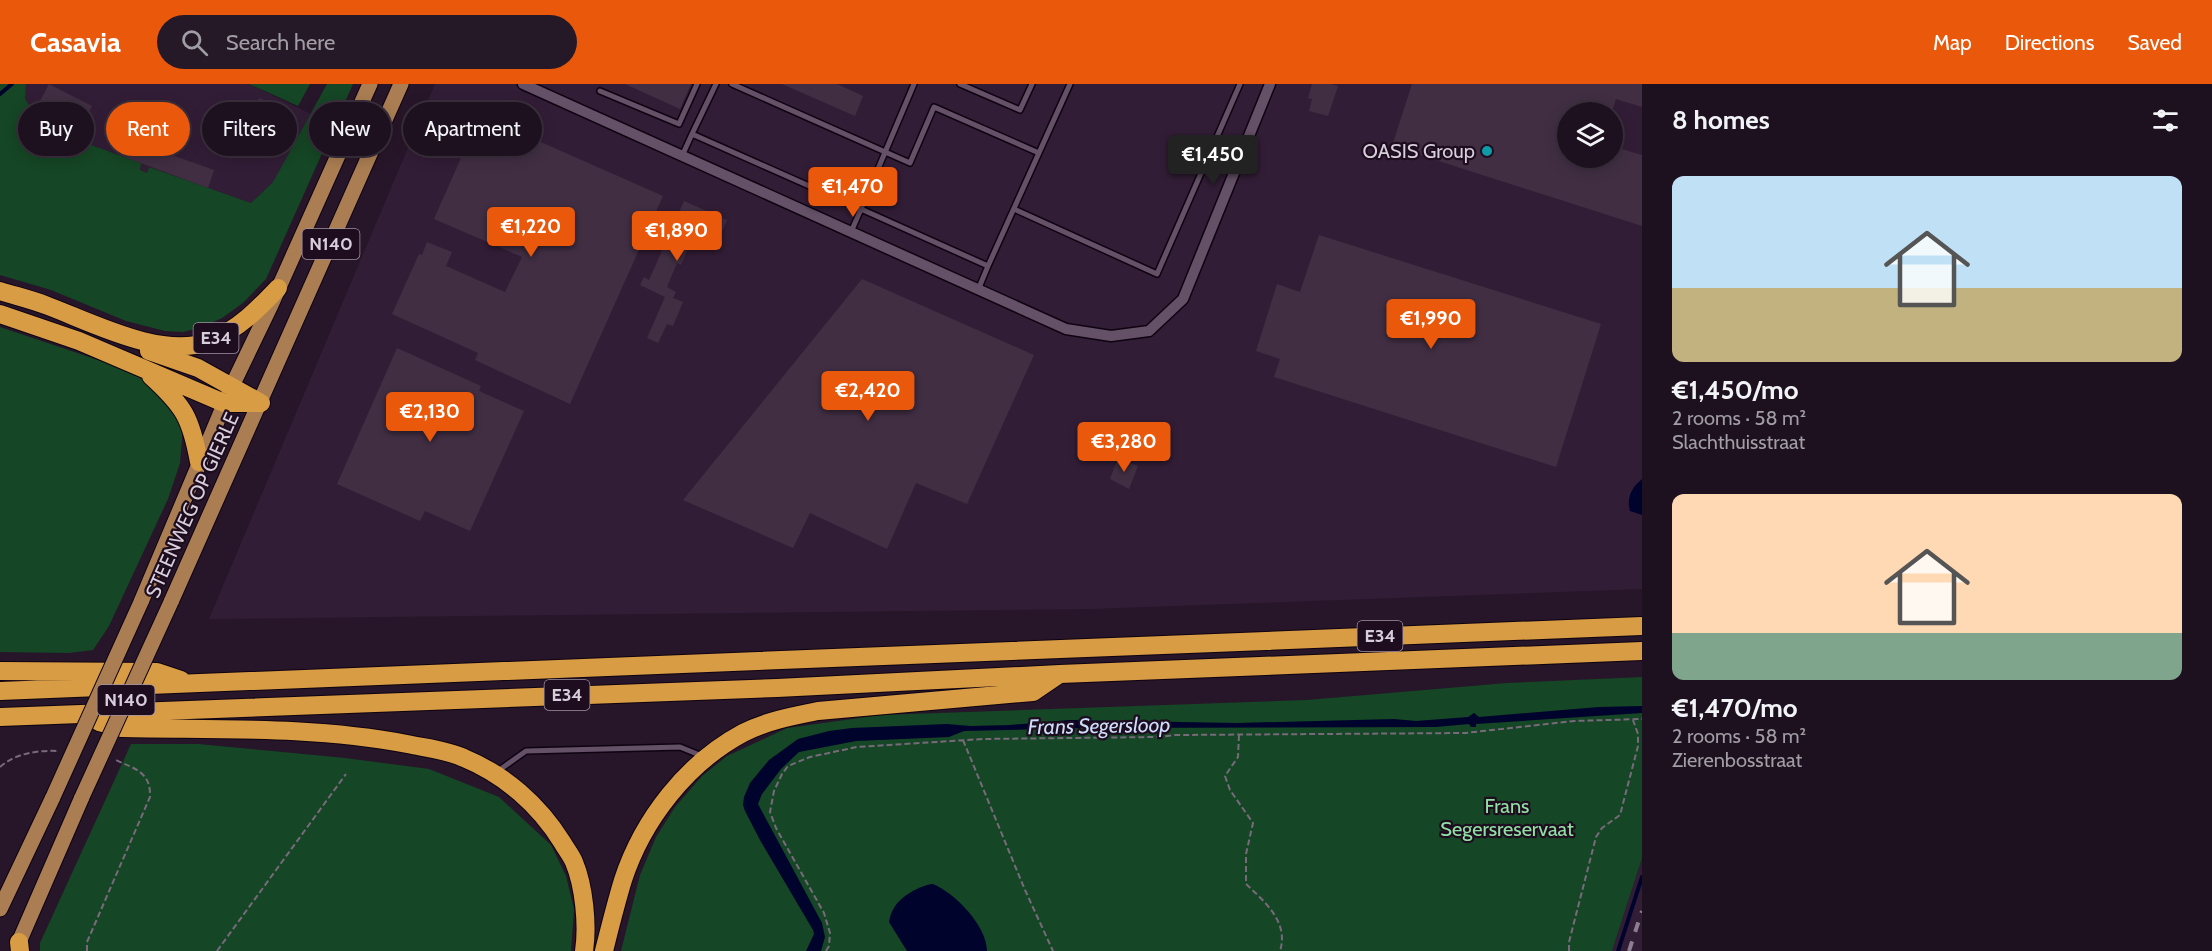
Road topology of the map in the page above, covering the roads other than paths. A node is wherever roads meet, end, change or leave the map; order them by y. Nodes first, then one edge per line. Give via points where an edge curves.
1 (370, 84) edge
2 (401, 84) edge
3 (523, 84) edge
4 (697, 84) edge
5 (716, 84) edge
6 (732, 84) edge
7 (914, 84) edge
8 (960, 84) edge
9 (1032, 84) edge
10 (1070, 84) edge
11 (1240, 84) edge
12 (1270, 84) edge
13 (600, 91) dead end
14 (692, 134) junction
15 (885, 152) junction
16 (1039, 153) junction
17 (682, 156) junction
18 (861, 209) junction
19 (1014, 209) junction
20 (851, 232) junction
21 (988, 266) junction
22 (278, 288) junction
23 (978, 290) junction
24 (0, 291) edge
25 (0, 314) edge
26 (122, 335) junction
27 (145, 371) junction
28 (232, 386) junction
29 (224, 403) junction
30 (261, 403) junction
31 (199, 462) junction
32 (1642, 626) edge
33 (1642, 651) edge
34 (0, 671) edge
35 (1060, 674) junction
36 (188, 683) junction
37 (0, 691) edge
38 (74, 715) junction
39 (0, 717) edge
40 (705, 757) junction
41 (495, 774) junction
42 (0, 909) edge
43 (19, 946) edge
44 (584, 951) edge
45 (604, 951) edge

1 - 22 main road, STEENWEG OP GIERLE / N140
2 - 30 main road, STEENWEG OP GIERLE / N140
3 - 17 street
4 - 13 lane via 679,124
5 - 14 lane
6 - 15 lane
7 - 15 lane
8 - 9 lane via 1020,110
10 - 16 lane
11 - 19 lane via 1157,274
12 - 23 street via 1183,299 1149,331 1111,336 1066,329
14 - 17 lane
14 - 18 lane
15 - 16 lane via 910,163 934,107
15 - 18 lane
16 - 19 lane
17 - 20 street
18 - 20 lane
18 - 21 lane
19 - 21 lane
20 - 23 street
21 - 23 lane
22 - 26 highway, E34 via 253,315 208,342 162,346
22 - 28 main road, STEENWEG OP GIERLE / N140
24 - 26 highway, E34 via 46,304
25 - 27 highway via 79,341
26 - 28 highway, E34 via 134,345 198,368
27 - 29 highway
27 - 31 highway via 181,406 194,431
28 - 29 main road, STEENWEG OP GIERLE / N140
28 - 30 highway, E34
29 - 30 highway
29 - 31 main road, STEENWEG OP GIERLE / N140
30 - 43 main road, STEENWEG OP GIERLE / N140, bridge via 82,797
31 - 42 main road, STEENWEG OP GIERLE / N140, bridge via 141,602
32 - 36 highway, E34
33 - 35 highway, E34
34 - 36 highway, E34 via 157,672
35 - 38 highway, E34
35 - 40 highway via 1033,692 818,711 784,718 744,732
36 - 37 highway, E34
38 - 39 highway, E34
38 - 41 highway, E34 via 122,728 372,737 463,757
40 - 41 lane via 680,747 526,751
40 - 45 highway via 644,831 624,878
41 - 44 highway, E34 via 521,792 552,825 574,862 583,899

